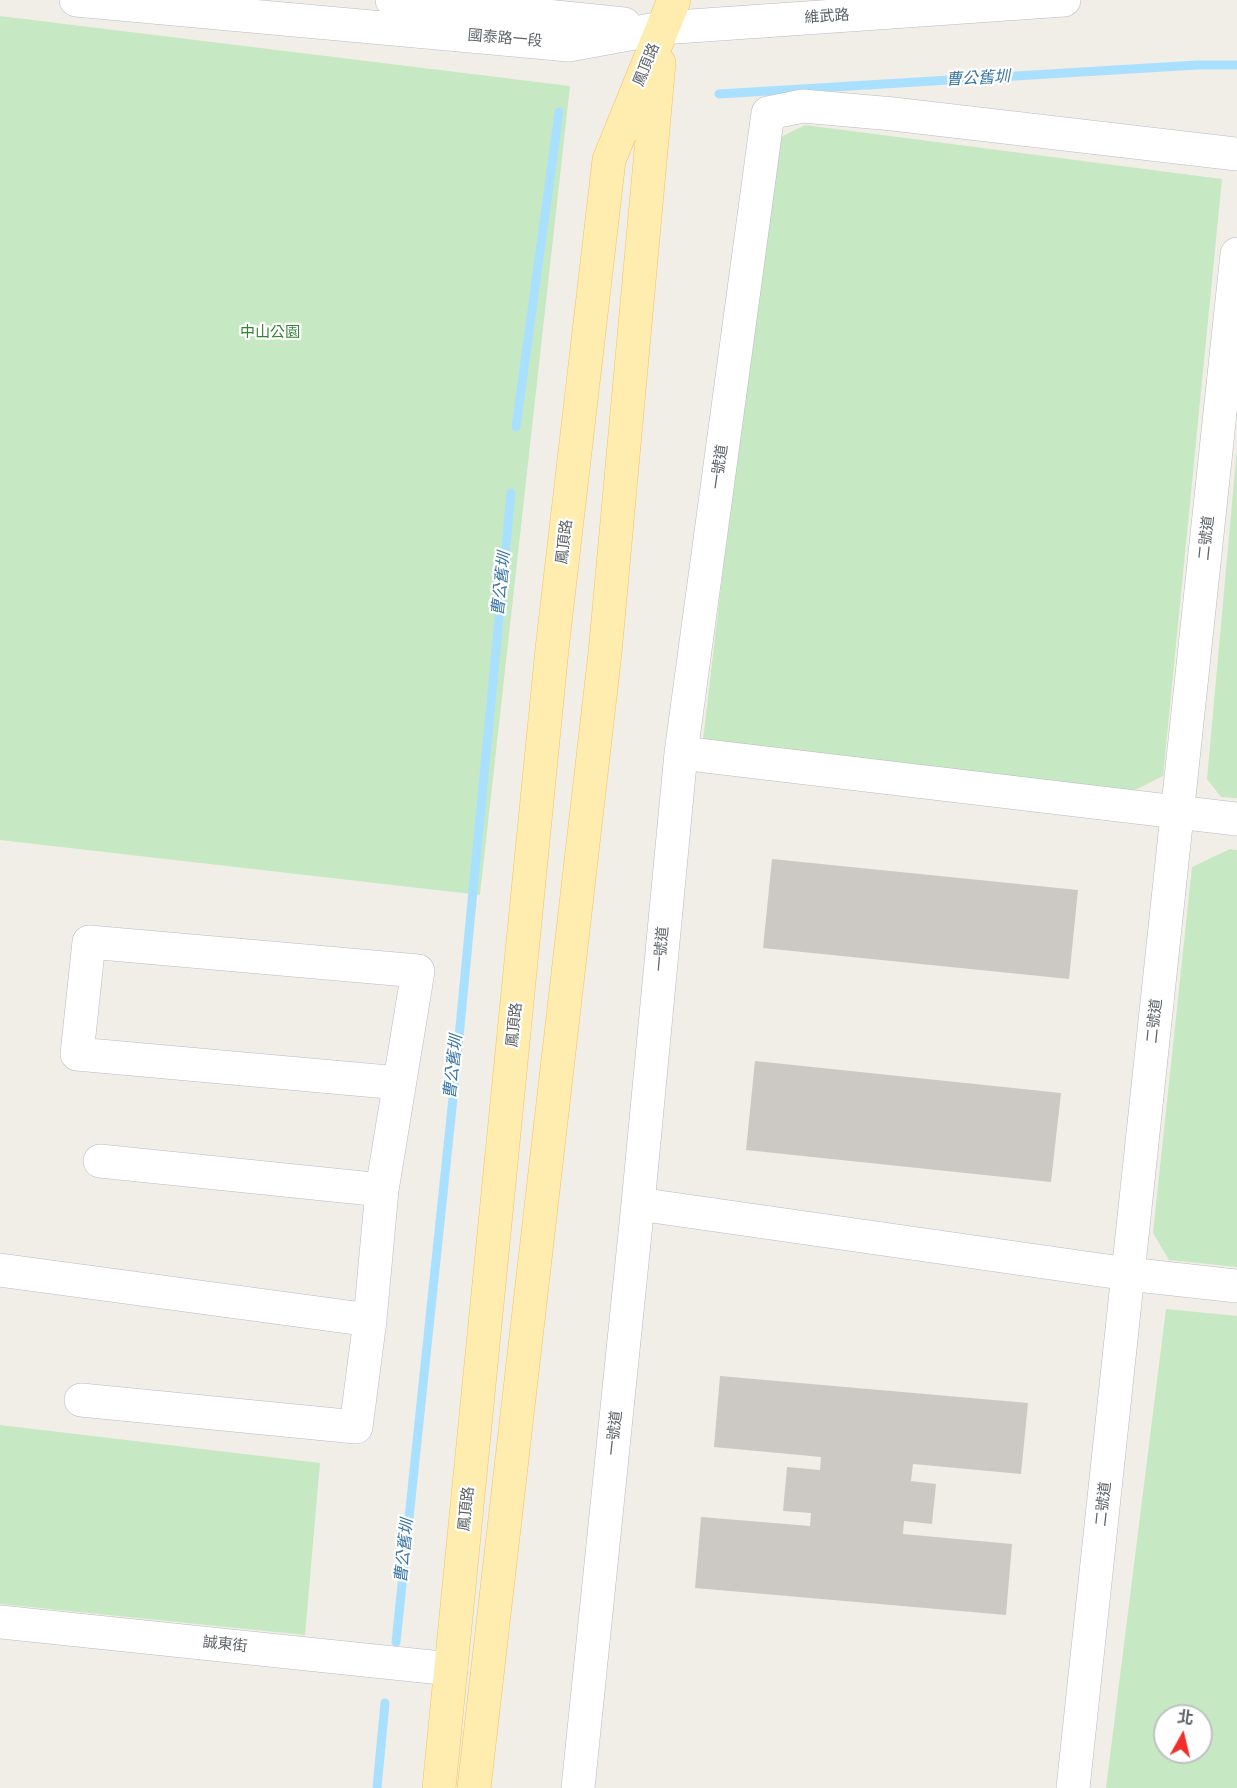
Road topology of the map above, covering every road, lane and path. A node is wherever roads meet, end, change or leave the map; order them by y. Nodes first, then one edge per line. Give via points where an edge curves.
1 (76, 0) edge
2 (392, 0) edge
3 (1064, 0) edge
4 (668, 14) edge
5 (1237, 154) edge
6 (1237, 254) edge
7 (681, 753) junction
8 (1177, 813) junction
9 (1237, 819) edge
10 (399, 1083) junction
11 (100, 1161) dead end
12 (382, 1190) junction
13 (638, 1204) junction
14 (0, 1270) edge
15 (1128, 1274) junction
16 (1237, 1286) edge
17 (370, 1320) junction
18 (81, 1400) dead end
19 (0, 1622) edge
20 (451, 1669) junction
21 (439, 1788) edge
22 (474, 1788) edge
23 (578, 1788) edge
24 (1073, 1788) edge

1 - 4 street, 國泰路一段 via 569,45
2 - 4 street, 國泰路一段
3 - 4 street, 維武路
4 - 20 main road, 鳳頂路 via 609,160 552,650
4 - 22 main road, 鳳頂路 via 605,653
5 - 7 street, 一號道 via 803,106 768,113
6 - 8 street, 二號道
7 - 8 street
7 - 13 street, 一號道
8 - 9 street
8 - 15 street, 二號道
10 - 10 street via 418,971 88,942 76,1054
10 - 12 street
11 - 12 street
12 - 17 street
13 - 15 street
13 - 23 street, 一號道
14 - 17 street
15 - 16 street
15 - 24 street, 二號道
17 - 18 street via 356,1427
19 - 20 street, 誠東街
20 - 21 main road, 鳳頂路

